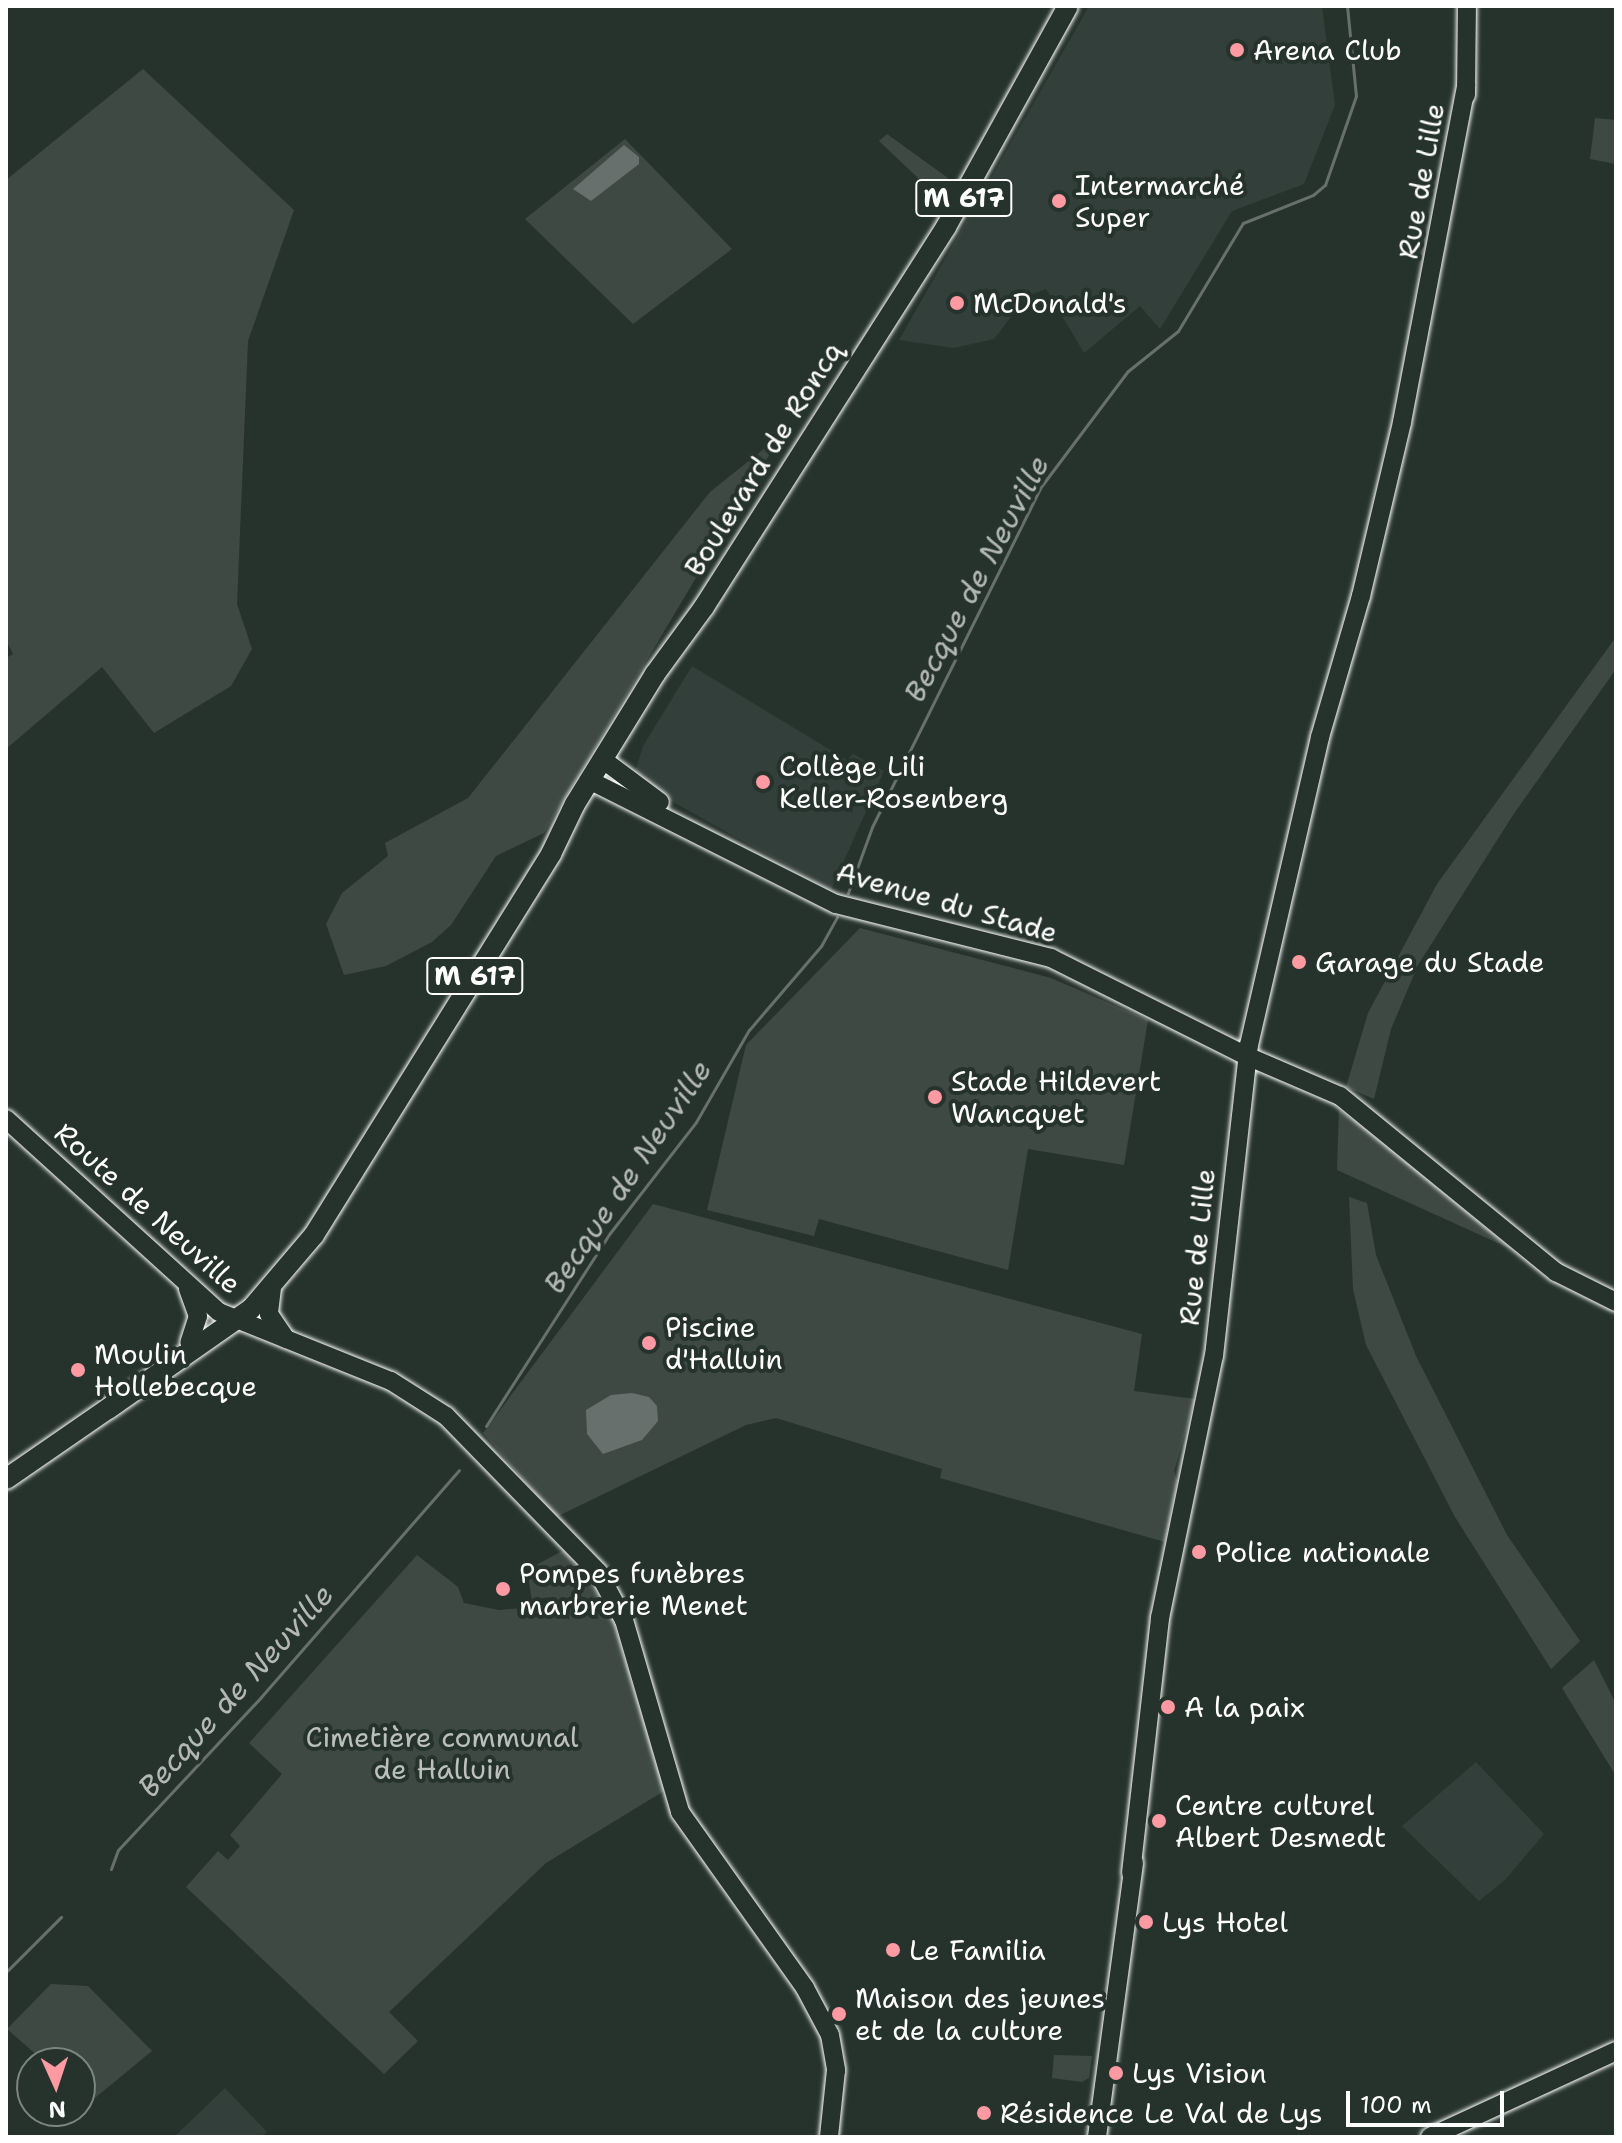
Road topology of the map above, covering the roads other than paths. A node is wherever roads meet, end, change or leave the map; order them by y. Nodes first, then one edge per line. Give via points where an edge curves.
1 (1068, 6) edge
2 (1467, 6) edge
3 (606, 762) junction
4 (594, 782) junction
5 (824, 899) junction
6 (1251, 1058) junction
7 (6, 1119) edge
8 (328, 1211) junction
9 (176, 1275) junction
10 (272, 1288) junction
11 (1616, 1302) edge
12 (231, 1319) junction
13 (189, 1343) junction
14 (292, 1343) junction
15 (108, 1409) junction
16 (6, 1479) edge
17 (1120, 1959) junction
18 (1616, 2040) edge
19 (1616, 2051) edge
20 (1558, 2076) junction
21 (1505, 2104) junction
22 (829, 2137) edge
23 (1088, 2137) edge
24 (1097, 2137) edge
25 (1430, 2137) edge
26 (1451, 2137) edge

1 - 3 main road, Boulevard de Roncq / M 617 via 870,341
2 - 6 main road, Rue de Lille via 1466,86 1431,285 1361,596 1320,737
3 - 4 main road, Boulevard de Roncq / M 617
3 - 5 main road via 647,794
4 - 5 main road, Avenue du Stade
4 - 8 main road, Boulevard de Roncq / M 617
5 - 6 main road, Avenue du Stade via 1042,955
6 - 11 main road, Avenue du Stade via 1352,1103 1548,1266
6 - 17 main road, Rue de Lille via 1214,1356 1157,1638
7 - 9 main road, Route de Neuville
8 - 10 main road, Boulevard de Roncq / M 617
8 - 12 main road, Boulevard de Roncq / M 617
9 - 12 main road, Route de Neuville
9 - 13 main road via 198,1316
10 - 12 main road, Boulevard de Roncq / M 617
10 - 14 main road via 271,1321
12 - 13 main road, M 617
12 - 14 main road, Route de Neuville
12 - 15 main road, M 617
13 - 15 main road, M 617
14 - 22 main road, Route de Neuville via 391,1381 435,1408 490,1456 598,1572 624,1620 678,1804 821,2014 835,2055
15 - 16 main road, M 617
17 - 23 main road, Rue de Lille
17 - 24 main road, Rue de Lille
18 - 20 main road
19 - 20 main road
20 - 21 main road
21 - 25 main road
21 - 26 main road

